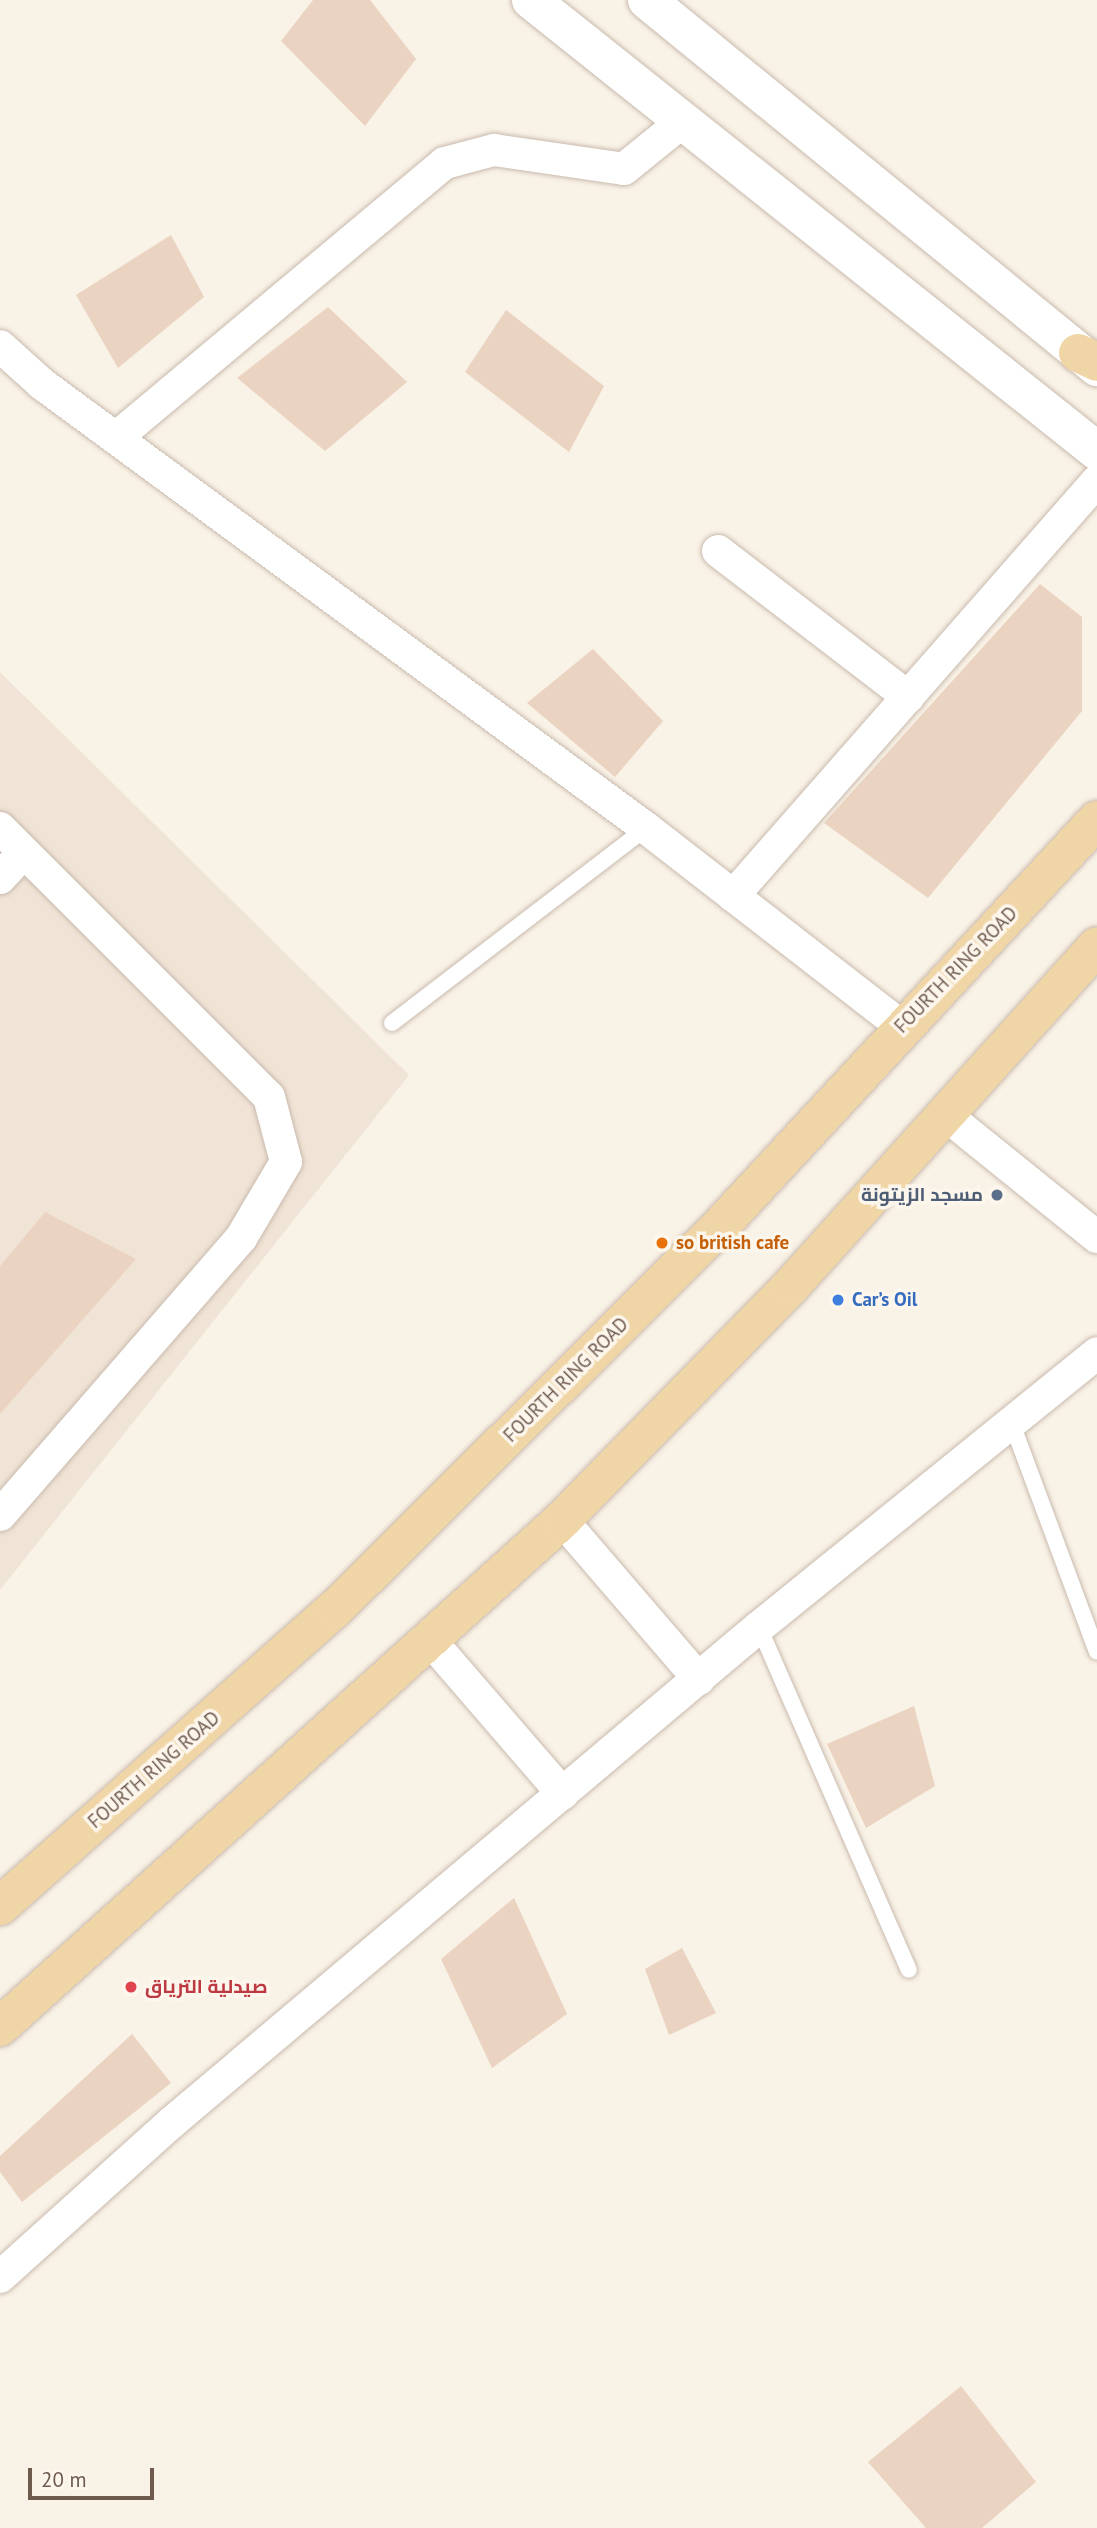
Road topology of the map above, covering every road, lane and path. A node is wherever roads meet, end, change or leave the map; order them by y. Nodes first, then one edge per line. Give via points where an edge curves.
1 (531, 0) edge
2 (647, 0) edge
3 (682, 122) junction
4 (0, 346) edge
5 (1091, 361) edge
6 (117, 437) junction
7 (1097, 451) edge
8 (1097, 481) edge
9 (718, 551) dead end
10 (908, 696) junction
11 (1097, 789) edge
12 (1097, 820) edge
13 (0, 828) edge
14 (646, 828) junction
15 (24, 852) junction
16 (1053, 870) junction
17 (0, 878) edge
18 (733, 896) junction
19 (1097, 946) edge
20 (393, 1023) dead end
21 (901, 1026) junction
22 (947, 1116) junction
23 (1097, 1237) edge
24 (1097, 1353) edge
25 (1011, 1421) junction
26 (0, 1515) edge
27 (562, 1520) junction
28 (759, 1628) junction
29 (430, 1640) junction
30 (1097, 1652) edge
31 (699, 1679) junction
32 (563, 1794) junction
33 (0, 1906) edge
34 (909, 1970) dead end
35 (0, 2028) edge
36 (0, 2277) edge

1 - 3 main road
2 - 5 main road
3 - 6 street via 624,169 494,150 445,163
3 - 7 main road
4 - 6 street
6 - 14 street
8 - 10 street
9 - 10 street
10 - 18 street
11 - 16 main road
12 - 16 main road, FOURTH RING ROAD
13 - 15 street
14 - 18 street
14 - 20 lane
15 - 17 street
15 - 26 street via 269,1097 286,1163 241,1238
16 - 21 main road, FOURTH RING ROAD
18 - 21 street
19 - 22 main road
21 - 33 main road, FOURTH RING ROAD via 722,1224 335,1609
22 - 23 street
22 - 27 main road
24 - 25 street
25 - 28 street
25 - 30 lane
27 - 29 main road
27 - 31 street
28 - 31 street
28 - 34 lane
29 - 32 street
29 - 35 main road
31 - 32 street
32 - 36 street via 171,2123

